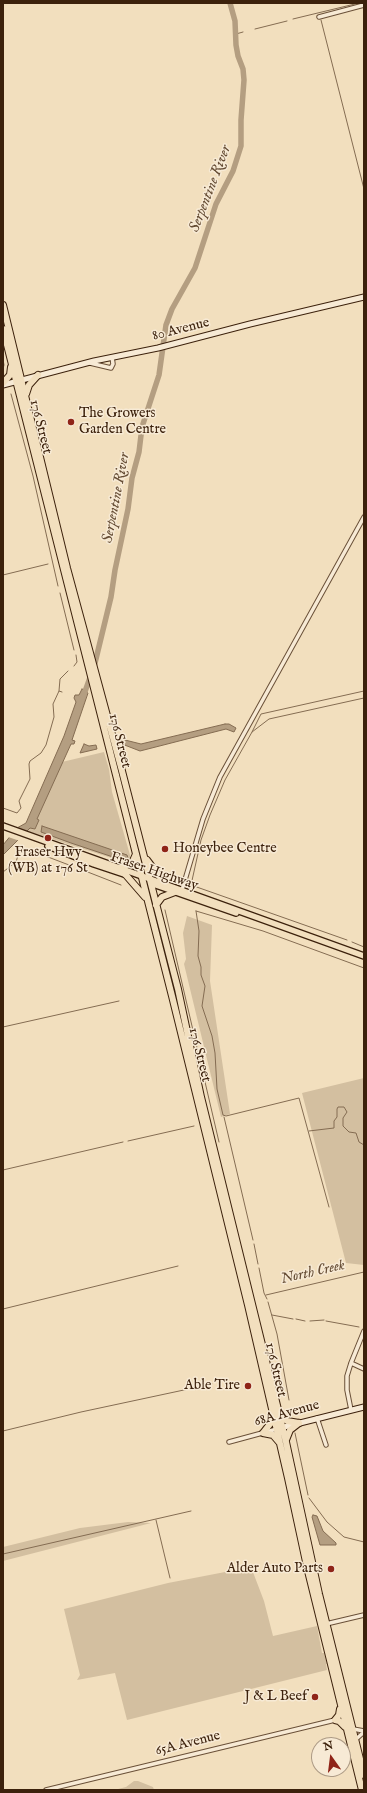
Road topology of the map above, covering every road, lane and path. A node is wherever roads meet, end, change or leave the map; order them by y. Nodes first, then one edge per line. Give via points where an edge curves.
1 (364, 5) edge
2 (319, 16) dead end
3 (364, 297) edge
4 (3, 305) edge
5 (3, 329) edge
6 (112, 357) junction
7 (11, 361) junction
8 (88, 363) junction
9 (38, 376) junction
10 (19, 381) junction
11 (3, 384) edge
12 (25, 396) junction
13 (364, 517) edge
14 (3, 826) edge
15 (26, 834) junction
16 (136, 854) junction
17 (144, 856) junction
18 (119, 868) junction
19 (125, 874) junction
20 (142, 878) junction
21 (150, 881) junction
22 (165, 884) junction
23 (182, 890) junction
24 (175, 892) junction
25 (147, 899) junction
26 (156, 905) junction
27 (227, 908) junction
28 (364, 956) edge
29 (364, 1331) edge
30 (351, 1363) junction
31 (364, 1369) edge
32 (364, 1407) edge
33 (351, 1410) junction
34 (276, 1412) junction
35 (317, 1418) junction
36 (299, 1423) junction
37 (280, 1428) junction
38 (263, 1433) junction
39 (229, 1442) dead end
40 (283, 1443) junction
41 (326, 1445) dead end
42 (364, 1615) edge
43 (324, 1625) junction
44 (339, 1698) junction
45 (335, 1720) junction
46 (349, 1728) junction
47 (364, 1732) edge
48 (356, 1740) junction
49 (364, 1775) edge
50 (46, 1790) edge
51 (362, 1790) edge

1 - 2 street
3 - 6 main road, 80 Avenue via 168,346
4 - 10 highway, 176 Street
5 - 7 highway, 176 Street
6 - 8 main road, 80 Avenue
6 - 8 street via 111,368
7 - 10 highway, 176 Street
7 - 11 highway via 10,375
8 - 9 main road, 80 Avenue
9 - 10 main road, 80 Avenue
9 - 12 highway via 29,385
10 - 11 main road, 80 Avenue
10 - 12 highway, 176 Street
10 - 16 highway, 176 Street via 85,657
12 - 17 highway, 176 Street
13 - 23 street via 220,778 203,819
14 - 15 main road, Fraser Highway
15 - 18 main road, Fraser Highway
15 - 19 main road, Fraser Highway via 57,850
16 - 18 highway via 132,863
16 - 20 highway, 176 Street
17 - 21 highway, 176 Street
17 - 22 highway
18 - 20 main road, Fraser Highway
19 - 20 main road, Fraser Highway
19 - 25 highway
20 - 21 main road, Fraser Highway
20 - 25 highway, 176 Street
21 - 22 main road, Fraser Highway
21 - 24 main road, Fraser Highway
21 - 26 highway, 176 Street
21 - 27 main road
22 - 23 main road, Fraser Highway
23 - 27 main road, Fraser Highway
24 - 26 highway via 162,897
24 - 27 main road, Fraser Highway
25 - 34 highway, 176 Street
26 - 34 highway, 176 Street via 178,988 201,1098
27 - 28 main road, Fraser Highway
29 - 30 street
30 - 31 street
30 - 33 street via 347,1387
32 - 33 main road, 68A Avenue
33 - 35 main road, 68A Avenue
34 - 36 highway via 287,1421
34 - 37 highway, 176 Street
34 - 38 highway
35 - 36 main road, 68A Avenue
35 - 41 street
36 - 37 main road, 68A Avenue
36 - 40 highway via 290,1430
37 - 38 street, 68A Avenue
37 - 40 highway, 176 Street
38 - 39 street, 68A Avenue
38 - 40 highway via 273,1435
40 - 43 highway, 176 Street
42 - 43 street
43 - 44 highway, 176 Street
43 - 46 highway
44 - 45 highway via 340,1714
44 - 46 highway, 176 Street
45 - 46 highway
45 - 50 street, 65A Avenue
46 - 47 street
46 - 48 highway
46 - 51 highway, 176 Street
47 - 48 street
48 - 49 highway

